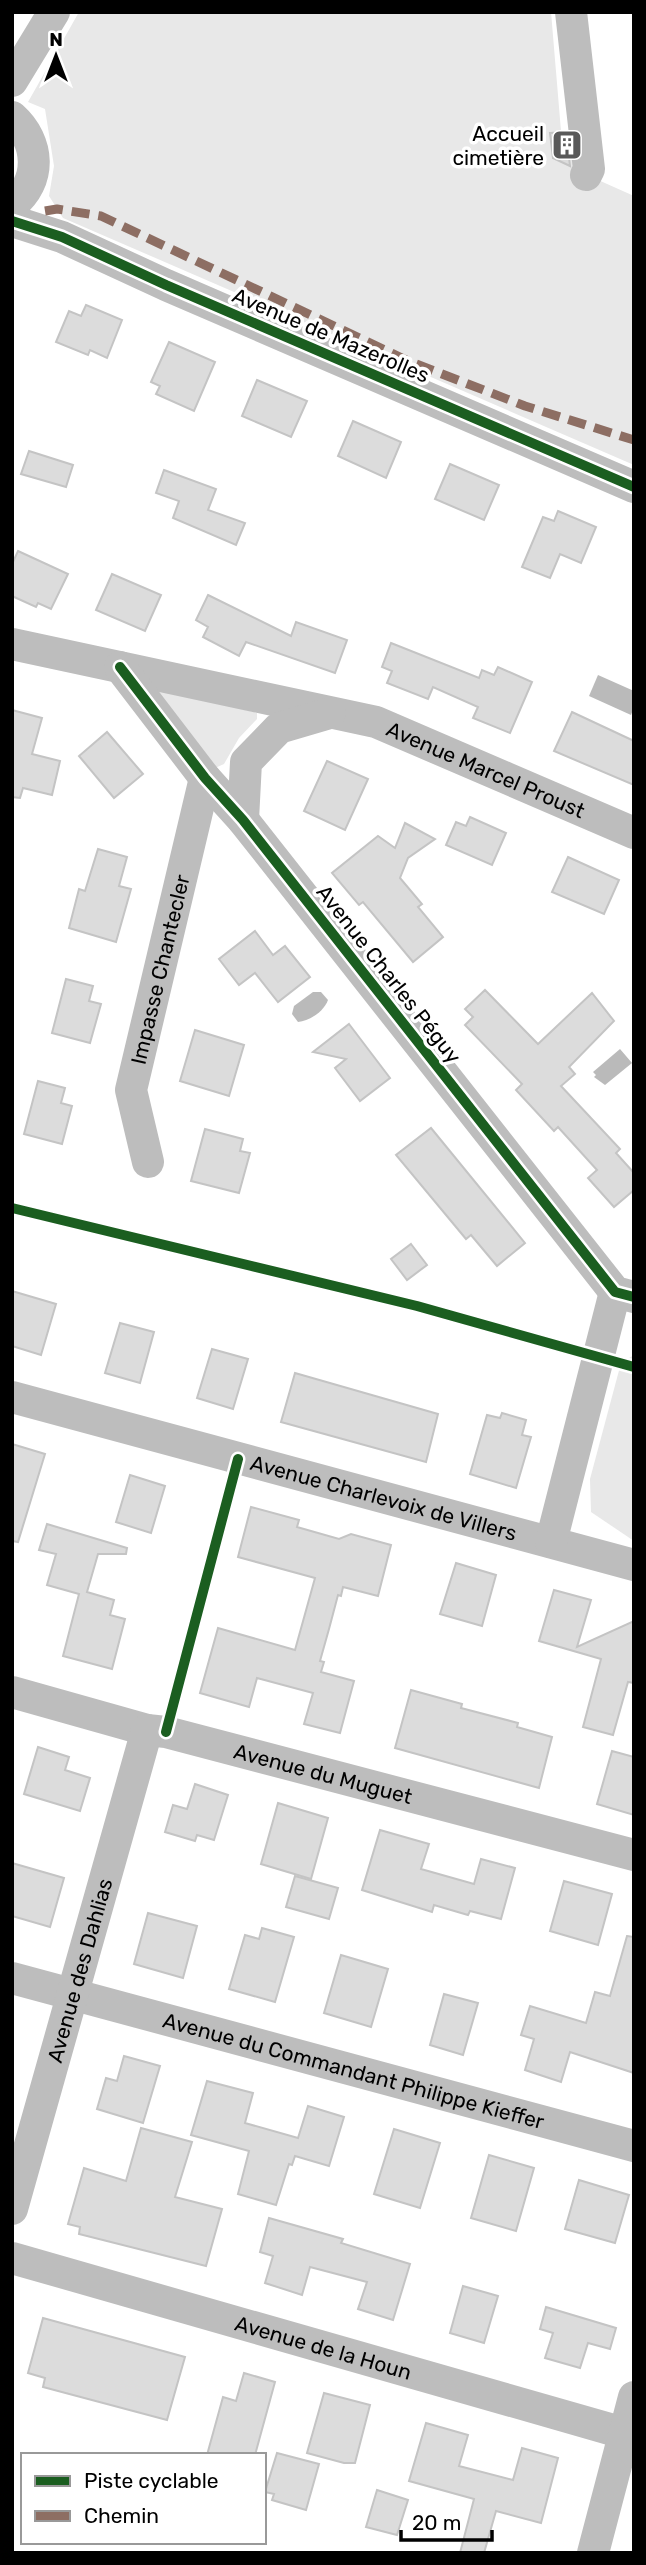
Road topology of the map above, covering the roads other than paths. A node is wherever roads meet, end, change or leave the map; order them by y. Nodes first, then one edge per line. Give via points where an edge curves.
1 (54, 12) edge
2 (571, 12) edge
3 (12, 81) edge
4 (12, 117) edge
5 (586, 176) dead end
6 (21, 195) edge
7 (12, 220) edge
8 (62, 237) junction
9 (634, 487) edge
10 (12, 644) edge
11 (120, 667) junction
12 (335, 712) junction
13 (205, 778) junction
14 (243, 820) junction
15 (634, 833) edge
16 (148, 1162) dead end
17 (624, 1294) edge
18 (12, 1397) edge
19 (551, 1542) junction
20 (634, 1565) edge
21 (12, 1692) edge
22 (147, 1730) junction
23 (634, 1855) edge
24 (12, 1978) edge
25 (72, 1995) junction
26 (634, 2146) edge
27 (12, 2209) edge
28 (12, 2258) edge
29 (634, 2397) edge
30 (629, 2435) edge
31 (593, 2553) edge

1 - 3 street
2 - 5 street via 589,169
4 - 6 street via 30,139 34,155 34,170
6 - 8 street
7 - 8 street, Avenue de Mazerolles
8 - 9 street, Avenue de Mazerolles
10 - 11 street, Avenue Marcel Proust
11 - 12 street, Avenue Marcel Proust
11 - 13 street, Avenue Charles Péguy
12 - 14 street, Avenue Marcel Proust via 279,728 246,762
12 - 15 street, Avenue Marcel Proust via 376,722
13 - 14 street, Avenue Charles Péguy
13 - 16 street, Impasse Chantecler via 131,1090
14 - 17 street, Avenue Charles Péguy
17 - 19 street
18 - 19 street, Avenue Charlevoix de Villers
19 - 20 street, Avenue Charlevoix de Villers
21 - 22 street, Avenue du Muguet
22 - 23 street, Avenue du Muguet
22 - 25 street, Avenue des Dahlias
24 - 25 street, Avenue du Commandant Philippe Kieffer
25 - 26 street, Avenue du Commandant Philippe Kieffer
25 - 27 street, Avenue des Dahlias
28 - 30 street, Avenue de la Houn
29 - 30 street
30 - 31 street

